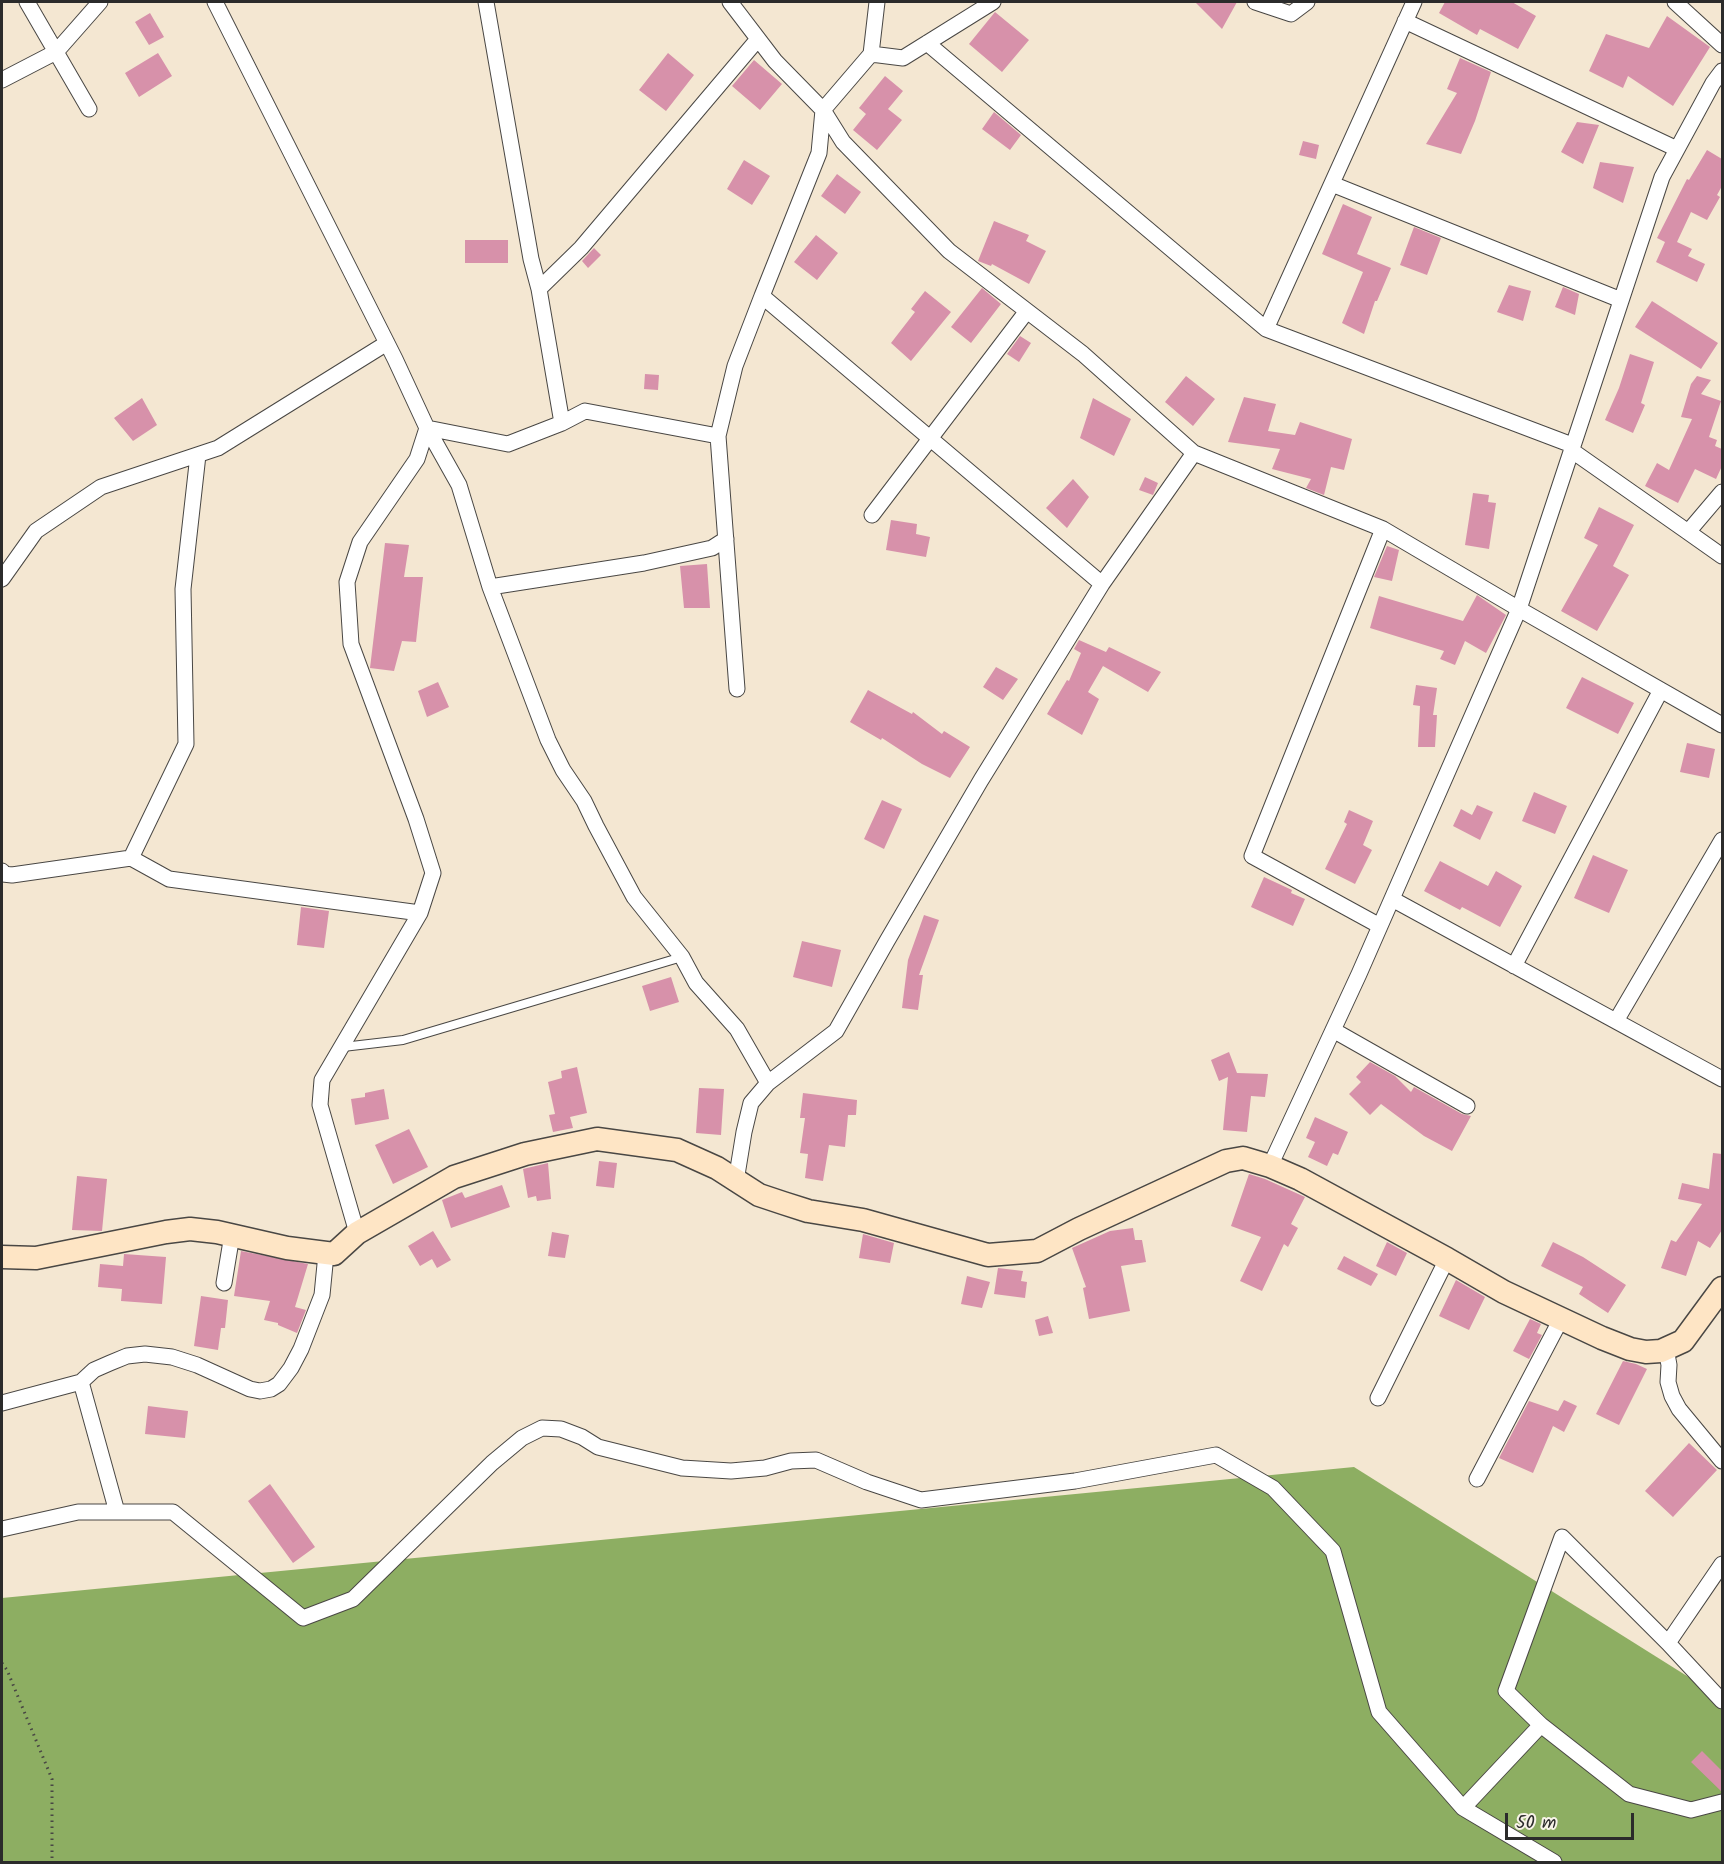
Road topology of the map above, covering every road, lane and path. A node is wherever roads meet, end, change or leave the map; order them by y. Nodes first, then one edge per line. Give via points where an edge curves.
1 (27, 2) edge
2 (100, 2) edge
3 (215, 2) edge
4 (486, 2) edge
5 (730, 2) edge
6 (878, 2) edge
7 (993, 2) edge
8 (1255, 2) edge
9 (1307, 2) edge
10 (1414, 2) edge
11 (1674, 2) edge
12 (1405, 21) junction
13 (758, 39) junction
14 (927, 43) junction
15 (1722, 45) edge
16 (56, 52) junction
17 (871, 54) junction
18 (1722, 71) edge
19 (2, 80) edge
20 (89, 109) dead end
21 (824, 110) junction
22 (1677, 149) junction
23 (1332, 184) junction
24 (539, 289) junction
25 (762, 296) junction
26 (1621, 300) junction
27 (1027, 311) junction
28 (1266, 329) junction
29 (387, 343) junction
30 (562, 423) junction
31 (427, 428) junction
32 (718, 436) junction
33 (929, 439) junction
34 (1571, 448) junction
35 (1194, 453) junction
36 (198, 455) junction
37 (1722, 492) edge
38 (872, 515) dead end
39 (1383, 529) junction
40 (1689, 532) junction
41 (726, 539) junction
42 (1722, 556) edge
43 (2, 579) edge
44 (1102, 584) junction
45 (490, 587) junction
46 (1519, 609) junction
47 (737, 689) dead end
48 (1661, 690) junction
49 (1722, 725) edge
50 (1722, 840) edge
51 (131, 858) junction
52 (2, 871) edge
53 (1392, 899) junction
54 (420, 914) junction
55 (1380, 926) junction
56 (682, 957) junction
57 (1514, 966) junction
58 (1616, 1021) junction
59 (1333, 1030) junction
60 (341, 1048) junction
61 (1722, 1079) edge
62 (768, 1083) junction
63 (1467, 1106) dead end
64 (1270, 1166) junction
65 (736, 1181) junction
66 (357, 1233) junction
67 (232, 1235) junction
68 (326, 1254) junction
69 (2, 1257) edge
70 (1447, 1259) junction
71 (224, 1283) dead end
72 (1722, 1288) edge
73 (1561, 1319) junction
74 (1666, 1349) junction
75 (81, 1382) junction
76 (1378, 1398) dead end
77 (2, 1403) edge
78 (1722, 1461) edge
79 (1477, 1479) dead end
80 (117, 1512) junction
81 (2, 1528) edge
82 (1722, 1564) edge
83 (1668, 1643) junction
84 (2, 1663) edge
85 (1722, 1701) edge
86 (1540, 1725) junction
87 (1722, 1802) edge
88 (1463, 1808) junction
89 (52, 1863) edge
90 (1554, 1863) edge

1 - 16 street
2 - 16 street
3 - 29 street
4 - 24 street
5 - 13 street
6 - 17 street
7 - 14 street
8 - 9 street via 1291,14
10 - 12 street
11 - 15 street
12 - 22 street
12 - 23 street
13 - 21 street
13 - 24 street via 581,248
14 - 17 street via 903,58
14 - 28 street
16 - 19 street
16 - 20 street
17 - 21 street
18 - 22 street
21 - 25 street via 819,153
21 - 27 street via 843,142 949,251
22 - 26 street via 1662,177
23 - 26 street
23 - 28 street
24 - 30 street
25 - 32 street via 735,366
25 - 33 street
26 - 34 street
27 - 33 street
27 - 35 street via 1083,354
28 - 34 street
29 - 31 street
29 - 36 street via 218,448
30 - 31 street via 508,444
30 - 32 street via 585,411
31 - 45 street via 459,485
31 - 54 street via 417,459 360,542 347,582 351,644 417,819 433,873
32 - 41 street
33 - 38 street
33 - 44 street
34 - 40 street
34 - 46 street
35 - 39 street
35 - 44 street
36 - 43 street via 100,487 36,531
36 - 51 street via 183,589 186,744
37 - 40 street
39 - 46 street
39 - 55 street via 1252,856
40 - 42 street
41 - 45 street via 712,548 644,563
41 - 47 street
44 - 62 street via 981,780 836,1031
45 - 56 street via 563,770 584,801 634,897
46 - 48 street
46 - 53 street
48 - 49 street
48 - 57 street
50 - 58 street
51 - 52 street via 12,874
51 - 54 street via 169,879
53 - 55 street
53 - 57 street
54 - 60 street
55 - 59 street
56 - 60 lane via 403,1040
56 - 62 street via 696,983 737,1029
57 - 58 street
58 - 61 street
59 - 63 street
59 - 64 street
60 - 66 street via 322,1080 320,1105
62 - 65 street via 751,1103
64 - 65 street via 1243,1158 1226,1161 1037,1251 988,1255 863,1220 808,1211 759,1195
64 - 70 street
65 - 66 street via 677,1150 597,1139 525,1154 454,1177
66 - 68 street via 334,1254
67 - 68 street
67 - 69 street via 190,1229 36,1258
67 - 71 street
68 - 75 street via 322,1295 301,1349 279,1384 271,1389 250,1389 197,1365 145,1354 127,1356 94,1370
70 - 73 street
70 - 76 street
72 - 74 street via 1683,1341
73 - 74 street via 1630,1349
73 - 79 street
74 - 78 street via 1672,1396
75 - 77 street
75 - 80 street
80 - 81 street via 78,1512
80 - 88 street via 173,1512 303,1618 353,1599 492,1463 522,1438 542,1428 561,1429 598,1447 691,1469 731,1471 816,1460 921,1500 1075,1481 1216,1455 1274,1488 1333,1551 1379,1712
82 - 83 street
83 - 85 street
83 - 86 street via 1562,1537 1506,1691
84 - 89 path via 52,1779
86 - 87 street via 1629,1794 1691,1810
86 - 88 street
88 - 90 street

